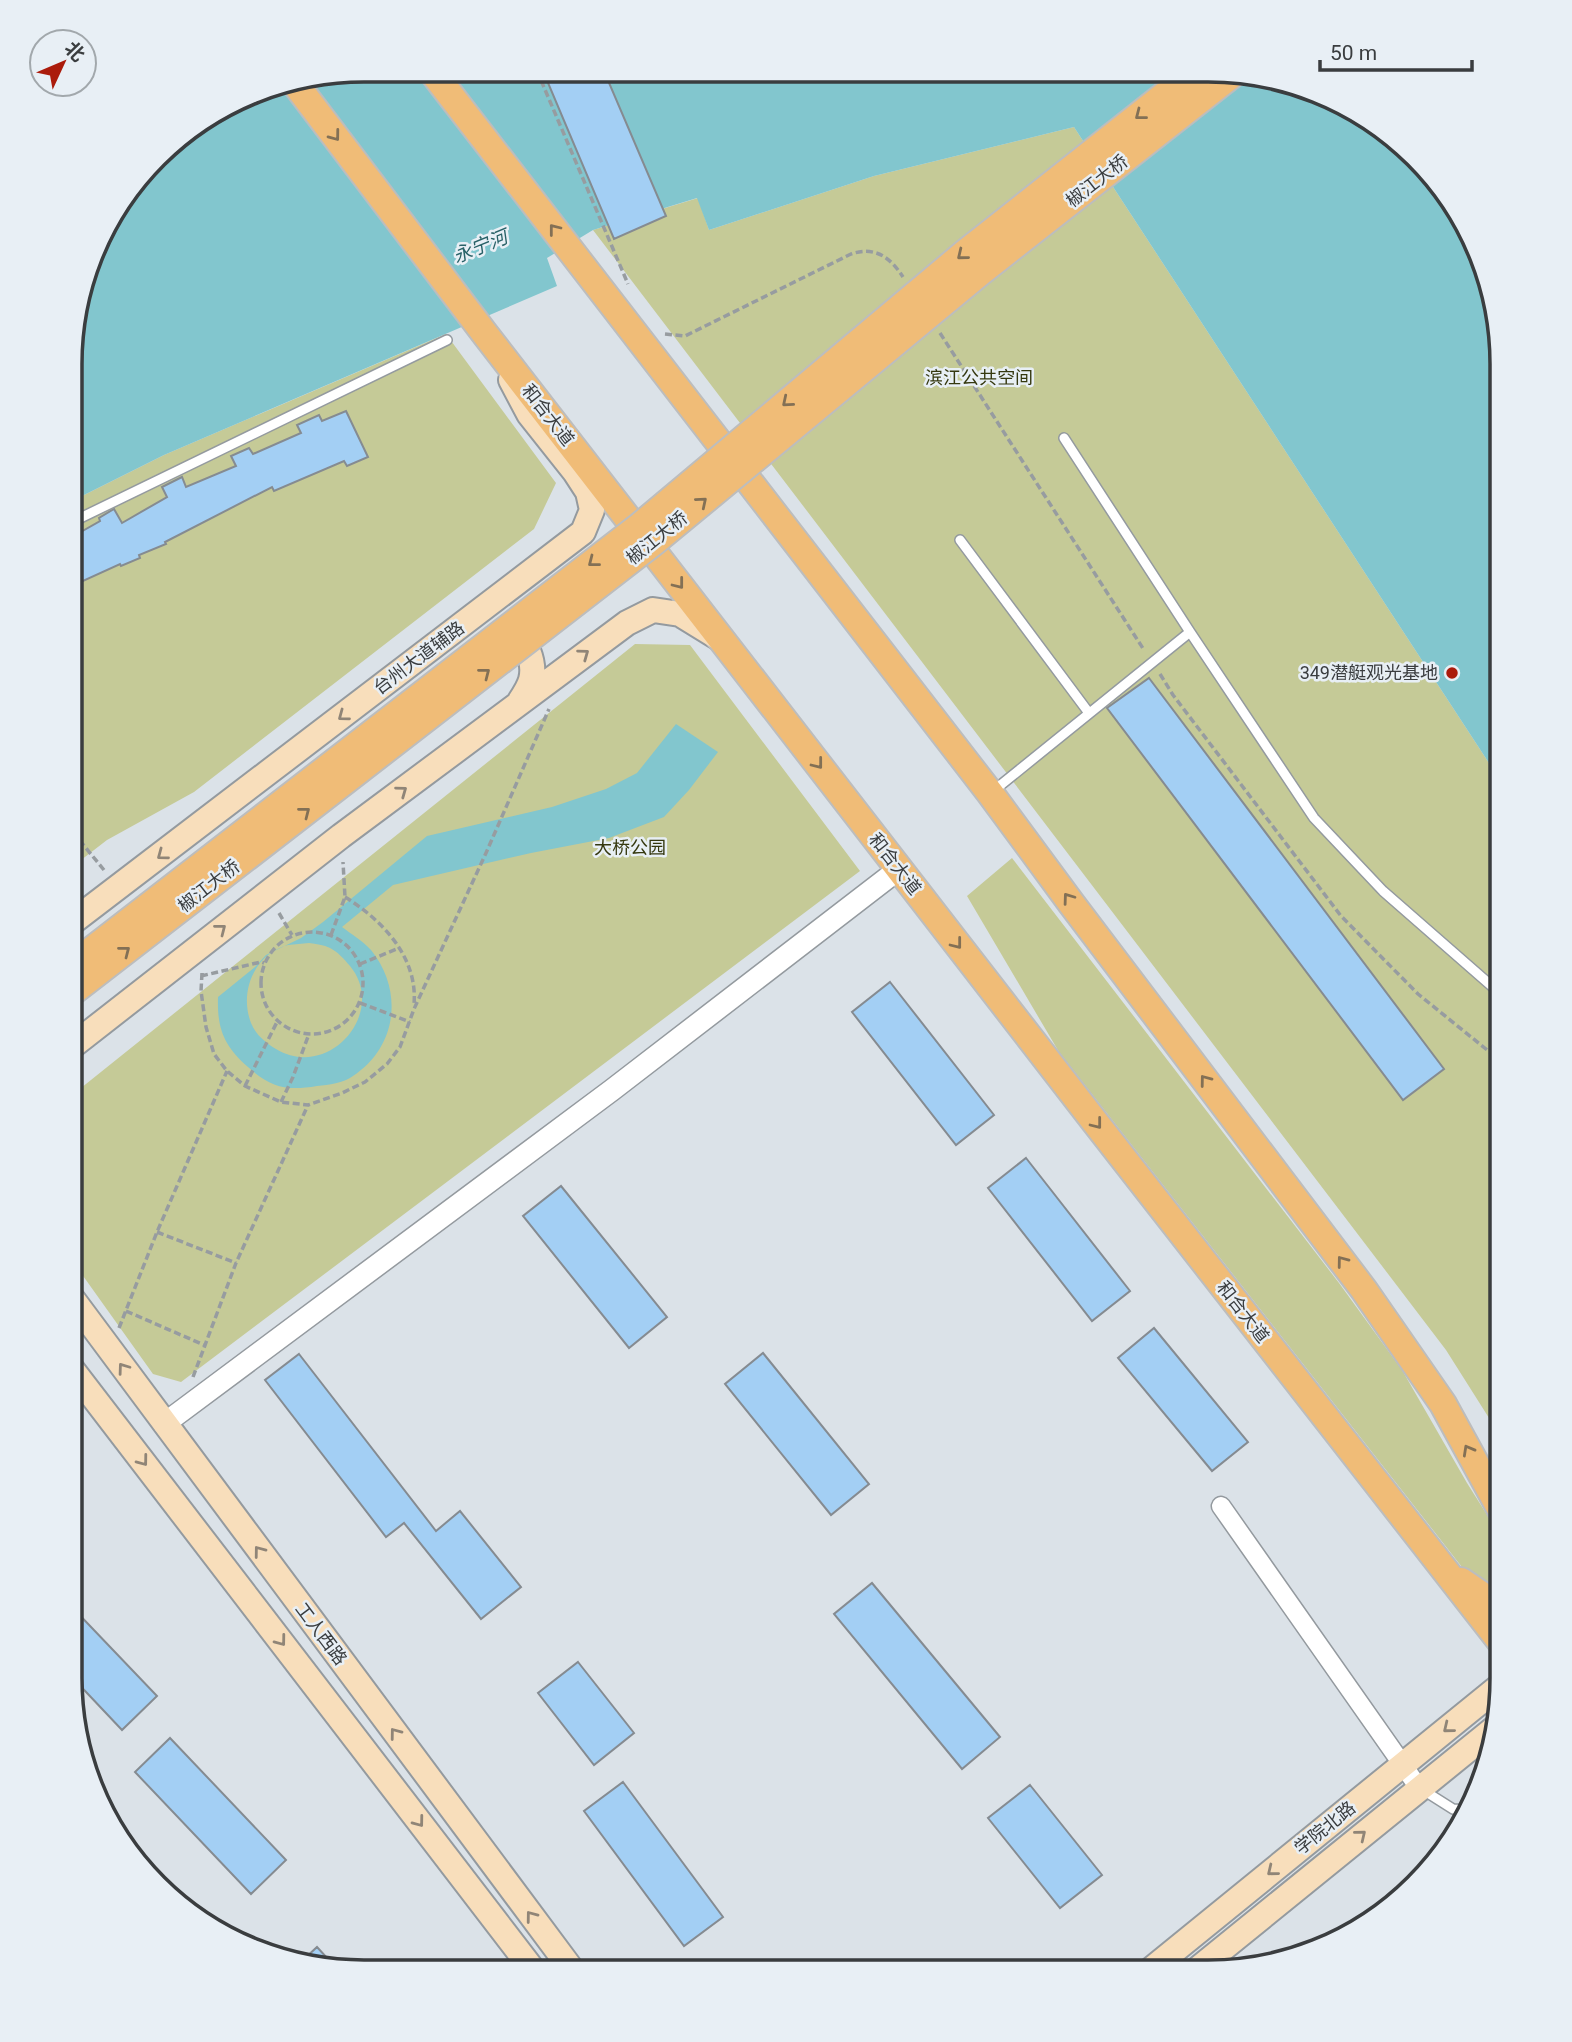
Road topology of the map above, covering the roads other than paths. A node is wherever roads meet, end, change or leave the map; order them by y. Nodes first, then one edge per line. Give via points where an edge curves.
1 (440, 82) edge
2 (1181, 82) edge
3 (1221, 83) edge
4 (300, 90) edge
5 (485, 334) junction
6 (447, 340) dead end
7 (1064, 438) dead end
8 (82, 517) edge
9 (960, 540) dead end
10 (463, 624) junction
11 (1190, 632) junction
12 (723, 640) junction
13 (518, 705) junction
14 (1089, 713) junction
15 (990, 793) junction
16 (899, 869) junction
17 (82, 915) edge
18 (82, 957) edge
19 (82, 984) edge
20 (1490, 985) edge
21 (82, 1038) edge
22 (82, 1312) edge
23 (82, 1382) edge
24 (164, 1424) junction
25 (1490, 1488) edge
26 (1221, 1506) dead end
27 (1445, 1570) junction
28 (1490, 1598) edge
29 (1490, 1628) edge
30 (1489, 1695) edge
31 (1483, 1737) edge
32 (1402, 1765) junction
33 (1419, 1788) junction
34 (1457, 1809) edge
35 (525, 1960) edge
36 (565, 1960) edge
37 (1163, 1960) edge
38 (1209, 1960) edge

15 -> 1 main road
2 -> 18 main road, 椒江大桥, bridge via 965,253 641,525
19 -> 3 main road, 椒江大桥, bridge via 654,542 982,271
4 -> 5 main road, 和合大道
5 - 10 main road, 台州大道辅路 via 529,414 588,492 592,510 583,532
5 -> 12 main road, 和合大道
6 - 8 lane
7 - 11 lane
9 - 14 lane
10 - 13 main road via 489,616 505,621 521,635 531,662 531,680
10 -> 17 main road, 台州大道辅路
11 - 14 lane
11 - 20 lane via 1314,818 1383,891
13 -> 12 main road via 627,623 653,610 680,614
12 -> 16 main road, 和合大道
21 -> 13 main road
14 - 15 lane
25 -> 15 main road via 1443,1404 1364,1290
16 - 24 street
16 -> 27 main road, 和合大道
24 -> 22 main road, 工人西路
23 -> 35 main road, 工人西路
36 -> 24 main road, 工人西路
26 - 32 street
27 - 28 main road
27 - 29 main road, 和合大道
30 -> 32 main road, 学院北路
31 - 33 main road, 学院北路
32 - 33 street
32 -> 37 main road, 学院北路
33 - 34 lane
38 -> 33 main road, 学院北路

